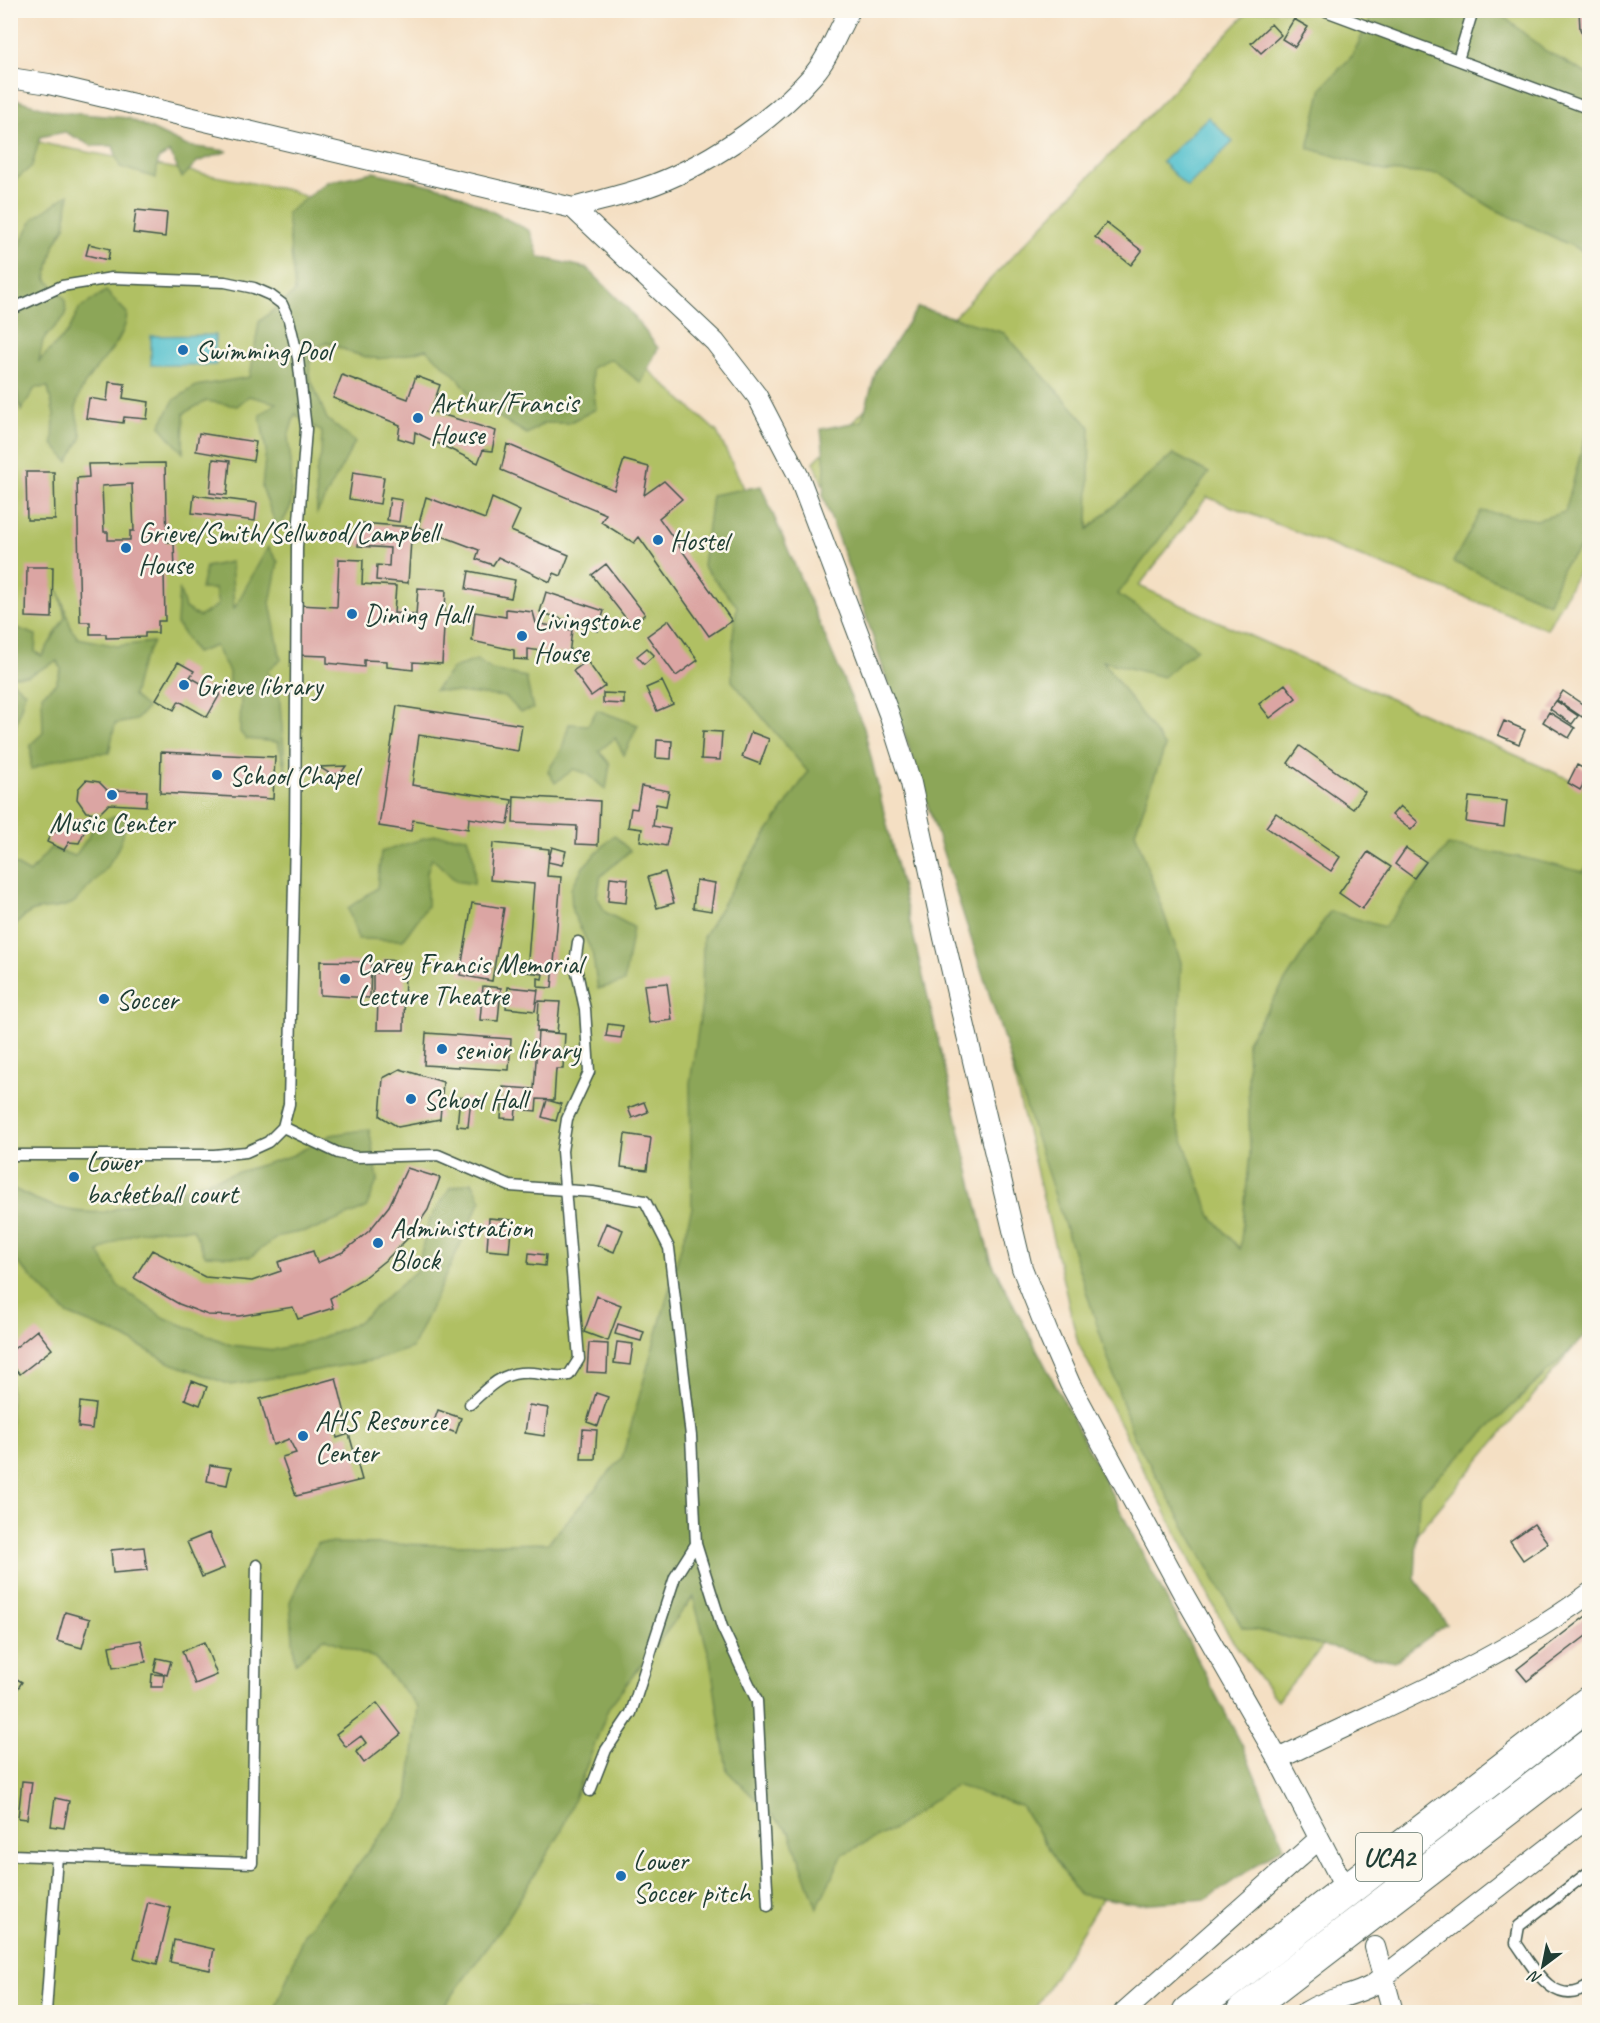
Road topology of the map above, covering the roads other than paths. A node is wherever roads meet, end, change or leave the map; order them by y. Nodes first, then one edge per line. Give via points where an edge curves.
1 (850, 10) edge
2 (1323, 10) edge
3 (1473, 10) edge
4 (1458, 60) junction
5 (10, 78) edge
6 (1590, 109) edge
7 (573, 208) junction
8 (10, 310) edge
9 (578, 942) dead end
10 (284, 1127) junction
11 (10, 1155) edge
12 (563, 1189) junction
13 (470, 1404) dead end
14 (696, 1544) junction
15 (256, 1564) dead end
16 (1590, 1593) edge
17 (1590, 1702) edge
18 (1590, 1745) edge
19 (1278, 1759) junction
20 (590, 1791) dead end
21 (1587, 1824) edge
22 (1319, 1839) junction
23 (10, 1855) edge
24 (57, 1856) junction
25 (1590, 1871) edge
26 (1341, 1880) dead end
27 (768, 1906) dead end
28 (1375, 1947) dead end
29 (1382, 1979) junction
30 (1590, 1985) edge
31 (1398, 2011) edge
32 (46, 2013) edge
33 (1124, 2013) edge
34 (1188, 2013) edge
35 (1243, 2013) edge
36 (1306, 2013) edge

1 - 7 street via 815,73 781,106 731,142 683,172 645,188
2 - 4 lane
3 - 4 lane
4 - 6 lane
5 - 7 street
7 - 19 street via 715,342 757,396 800,477 889,714 910,783 1022,1268 1070,1384
8 - 10 lane via 62,286 111,278 225,282 270,295 282,304 289,320 298,358 306,429 297,547 293,985 290,1104
9 - 12 lane via 575,963 585,1008 589,1072 567,1119 562,1151
10 - 11 lane via 268,1142 246,1152
10 - 12 lane via 338,1153 356,1157 438,1155 497,1182
12 - 13 lane via 579,1359 570,1375 562,1377 508,1374
12 - 14 lane via 645,1201 669,1248 691,1436
14 - 20 lane via 675,1576 631,1713 606,1750
14 - 27 lane via 722,1627 757,1701
15 - 24 lane via 252,1863
16 - 19 street via 1547,1625 1474,1664
17 - 34 highway, UCA2
18 - 35 highway, UCA2
19 - 22 street
21 - 29 street
22 - 26 street
22 - 33 street
23 - 24 lane
24 - 32 lane
25 - 30 lane via 1519,1926 1515,1936 1516,1943 1556,1991 1578,1994
28 - 29 street
29 - 31 street
29 - 36 street via 1360,1992 1334,1997

